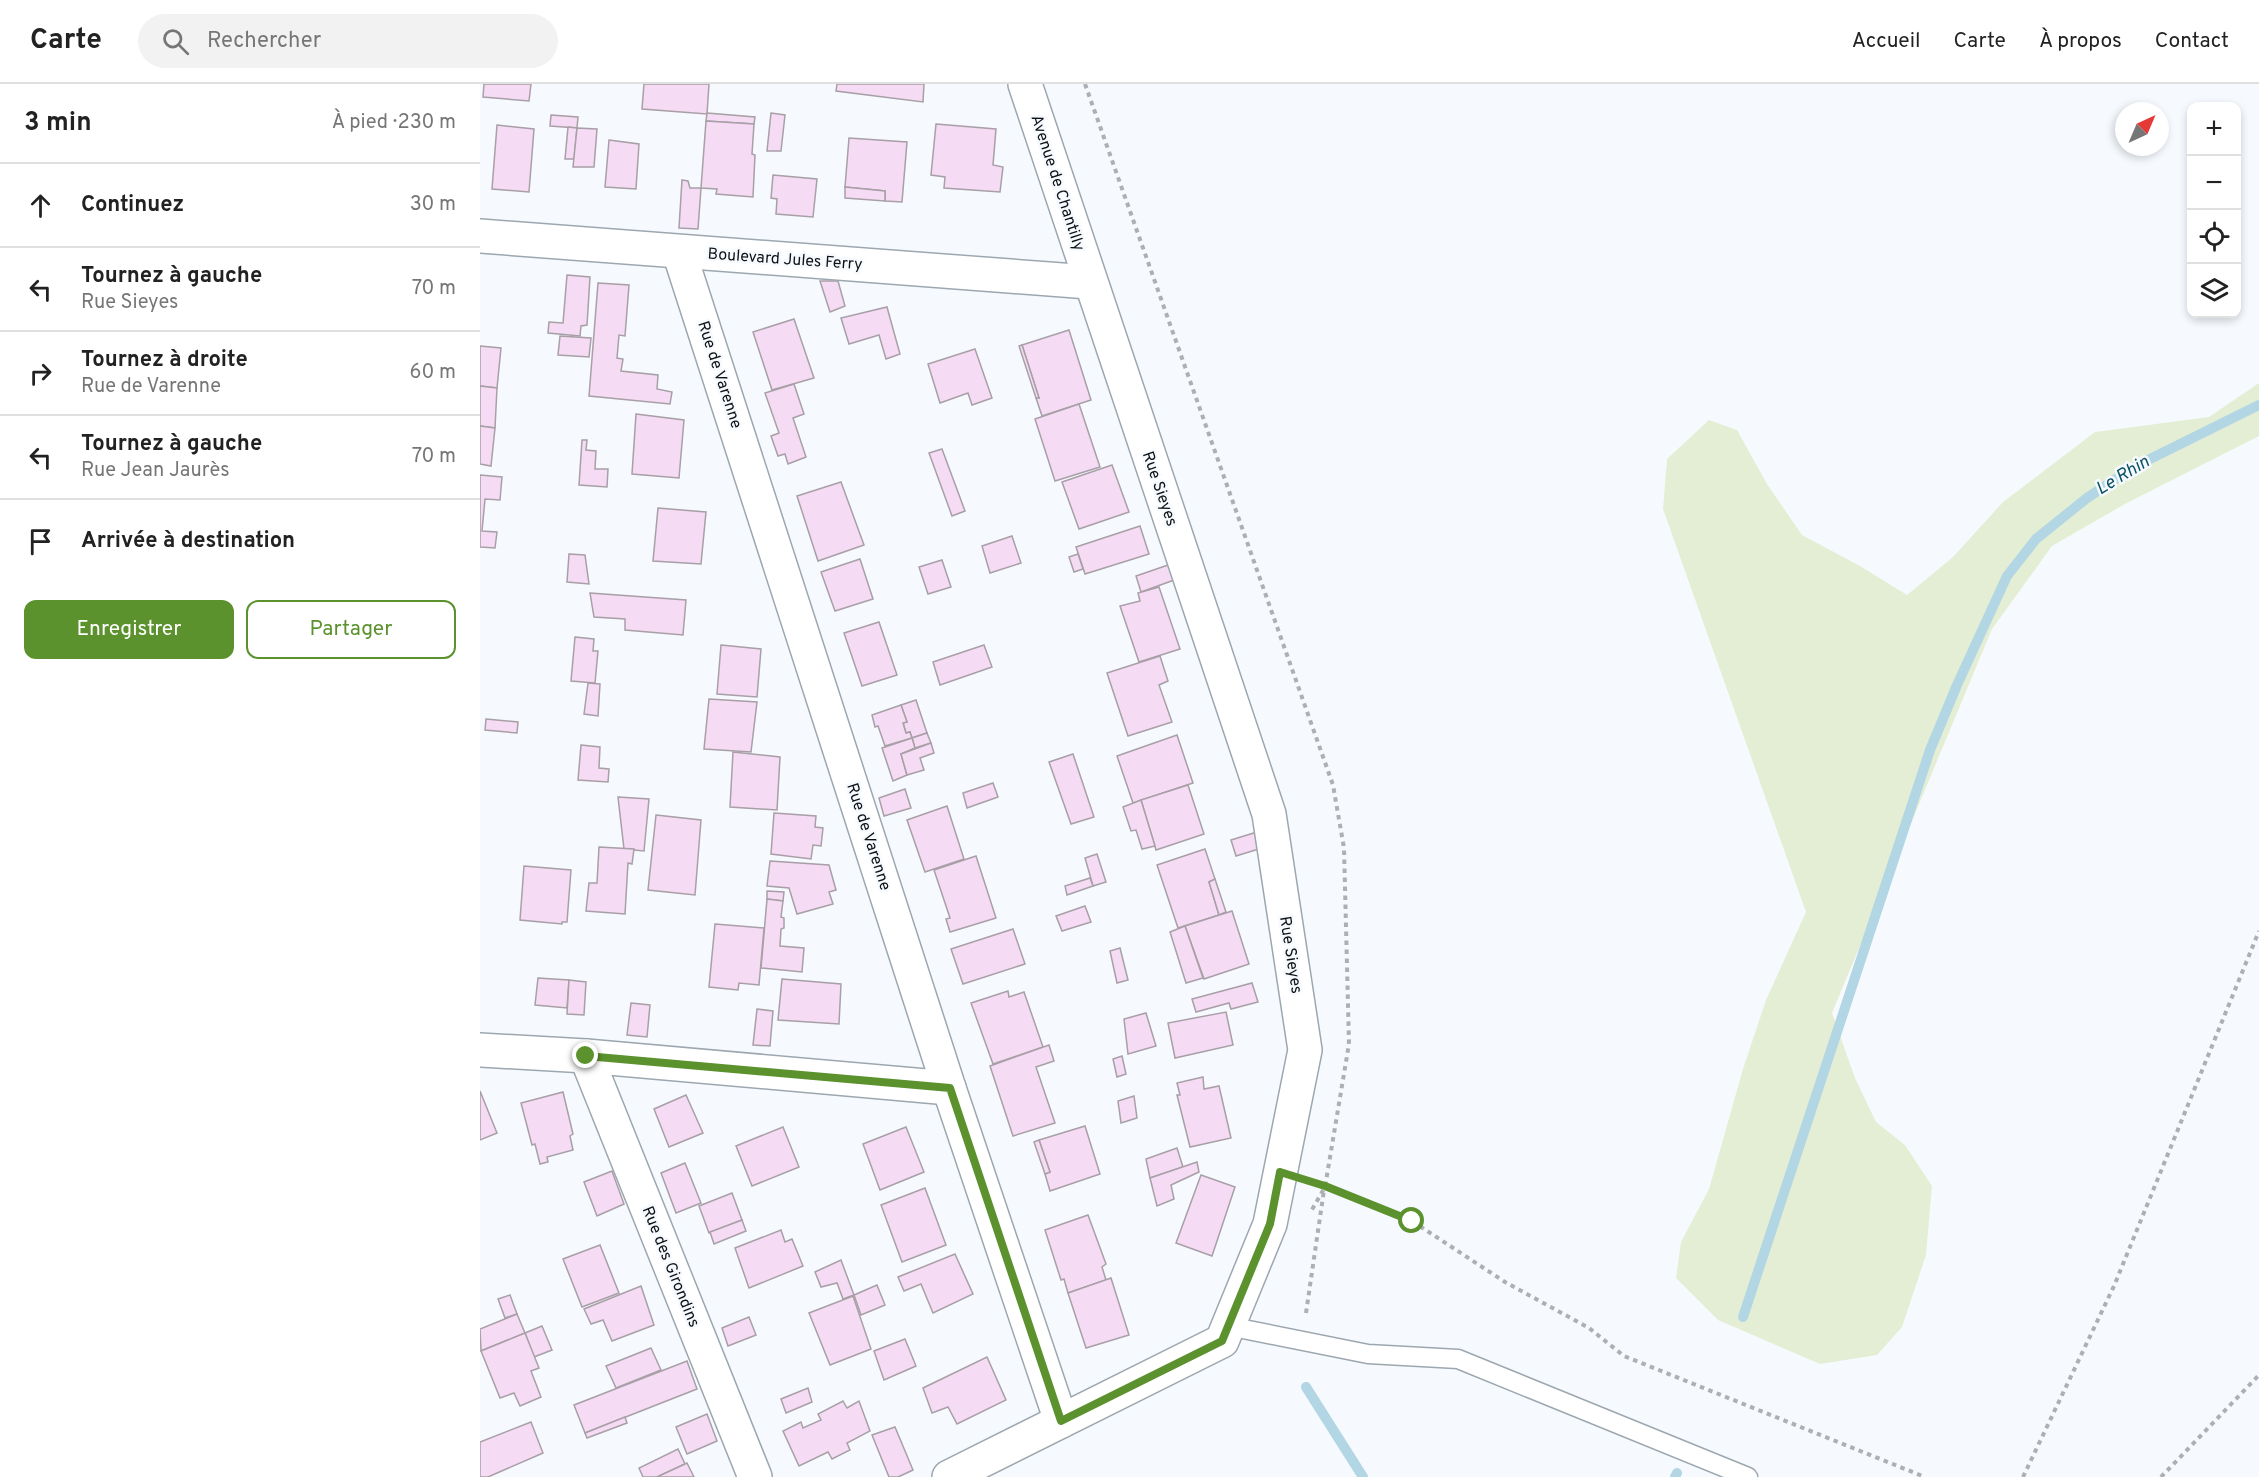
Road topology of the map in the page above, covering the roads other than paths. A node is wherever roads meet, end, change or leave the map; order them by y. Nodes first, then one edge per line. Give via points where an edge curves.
1 (1025, 84) edge
2 (480, 236) edge
3 (679, 252) junction
4 (1089, 282) junction
5 (480, 1050) edge
6 (586, 1056) junction
7 (950, 1088) junction
8 (1228, 1326) junction
9 (1061, 1421) junction
10 (755, 1477) edge
11 (949, 1477) edge
12 (1748, 1477) edge

1 - 4 street, Avenue de Chantilly
2 - 3 street, Boulevard Jules Ferry
3 - 4 street, Boulevard Jules Ferry
3 - 7 street, Rue de Varenne
4 - 8 street, Rue Sieyes via 1269,814 1305,1050 1270,1224
5 - 6 street
6 - 7 street
6 - 10 street, Rue des Girondins
7 - 9 street, Rue de Varenne
8 - 9 street, Rue Sieyes via 1222,1341
8 - 12 lane via 1368,1354 1458,1359
9 - 11 street, Rue Sieyes

